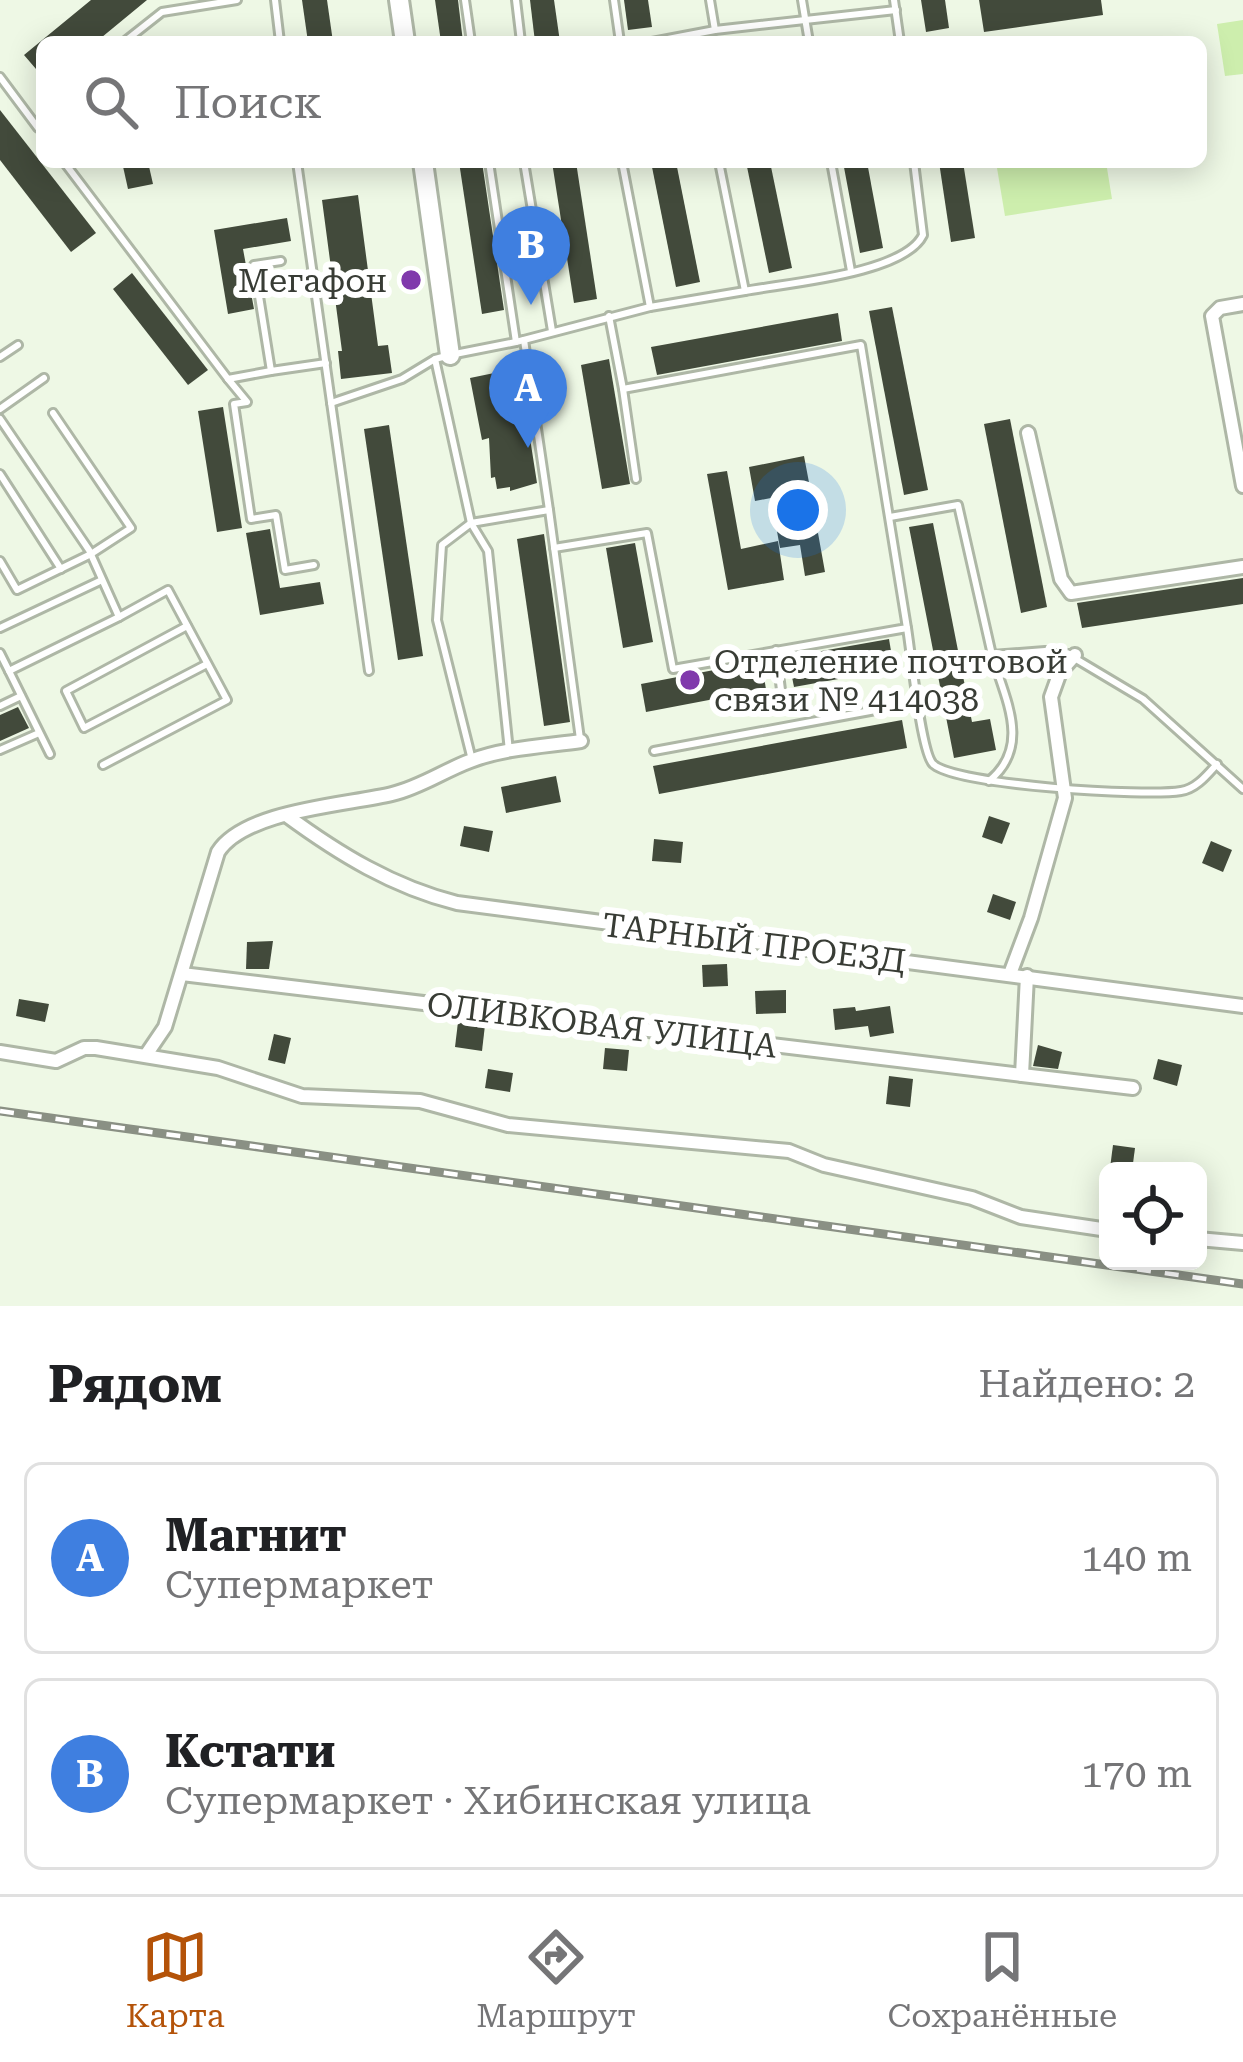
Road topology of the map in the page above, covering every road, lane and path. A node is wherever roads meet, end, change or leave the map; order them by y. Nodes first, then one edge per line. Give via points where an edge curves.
1 (237, 0) edge
2 (274, 0) edge
3 (399, 0) edge
4 (465, 0) edge
5 (515, 0) edge
6 (614, 0) edge
7 (710, 0) edge
8 (802, 0) edge
9 (895, 5) edge
10 (806, 21) junction
11 (715, 31) junction
12 (132, 36) edge
13 (279, 36) edge
14 (404, 36) edge
15 (470, 36) edge
16 (520, 36) edge
17 (619, 36) edge
18 (686, 36) edge
19 (808, 36) edge
20 (899, 36) edge
21 (0, 77) edge
22 (36, 120) edge
23 (69, 168) edge
24 (298, 168) edge
25 (424, 168) edge
26 (490, 168) edge
27 (525, 168) edge
28 (623, 168) edge
29 (719, 168) edge
30 (832, 168) edge
31 (915, 168) edge
32 (281, 262) dead end
33 (851, 272) junction
34 (746, 291) junction
35 (1243, 304) edge
36 (650, 307) junction
37 (610, 316) junction
38 (552, 331) junction
39 (520, 341) junction
40 (18, 345) dead end
41 (0, 357) edge
42 (443, 357) junction
43 (326, 363) junction
44 (271, 371) junction
45 (44, 378) dead end
46 (227, 379) junction
47 (623, 389) junction
48 (331, 403) junction
49 (0, 410) edge
50 (53, 413) dead end
51 (0, 419) edge
52 (1028, 433) dead end
53 (0, 474) edge
54 (636, 479) dead end
55 (1243, 485) edge
56 (549, 511) junction
57 (889, 517) junction
58 (471, 523) junction
59 (554, 548) junction
60 (91, 554) junction
61 (0, 562) edge
62 (314, 566) dead end
63 (1243, 567) edge
64 (61, 569) junction
65 (102, 580) junction
66 (119, 617) junction
67 (187, 626) junction
68 (0, 628) edge
69 (907, 628) junction
70 (776, 650) junction
71 (0, 653) edge
72 (992, 655) junction
73 (1075, 655) junction
74 (208, 664) junction
75 (9, 671) junction
76 (369, 671) dead end
77 (21, 696) junction
78 (782, 698) dead end
79 (919, 702) junction
80 (0, 706) edge
81 (39, 733) junction
82 (580, 741) joint
83 (0, 750) edge
84 (654, 751) dead end
85 (509, 752) junction
86 (50, 754) dead end
87 (472, 760) junction
88 (1217, 764) junction
89 (103, 765) dead end
90 (989, 781) junction
91 (1067, 788) junction
92 (1243, 790) edge
93 (286, 815) junction
94 (182, 974) junction
95 (1010, 974) junction
96 (1027, 976) junction
97 (1243, 1006) edge
98 (0, 1052) edge
99 (146, 1055) junction
100 (1022, 1076) junction
101 (1133, 1088) dead end
102 (1099, 1229) edge
103 (1207, 1240) edge
104 (1243, 1243) edge

1 - 12 lane via 162,12
2 - 13 lane
3 - 14 street
4 - 15 lane
5 - 16 lane
6 - 17 lane
7 - 11 lane
8 - 10 lane
9 - 10 lane
9 - 20 lane
10 - 11 lane
10 - 19 lane
11 - 18 lane
21 - 22 lane
23 - 46 lane
24 - 43 lane
25 - 42 street
26 - 39 lane
27 - 38 lane
28 - 36 lane
29 - 34 lane
30 - 33 lane
31 - 33 lane via 921,242 904,256
32 - 44 lane via 254,266
33 - 34 lane
34 - 36 lane
35 - 55 street via 1212,316
36 - 37 lane
37 - 38 lane
37 - 47 lane
38 - 39 lane
39 - 42 lane
39 - 56 lane
40 - 41 lane
42 - 48 lane
42 - 58 lane
43 - 44 lane
43 - 48 lane
44 - 46 lane
45 - 49 lane
46 - 62 lane via 247,402 234,404 251,519 276,515 285,570
47 - 54 lane
47 - 57 lane via 861,345
48 - 76 lane
50 - 60 lane via 131,528
51 - 60 lane
52 - 63 street via 1070,593
53 - 64 lane
56 - 58 lane
56 - 59 lane
57 - 69 lane
57 - 72 lane via 958,505
58 - 85 lane via 488,550
58 - 87 lane via 442,545 437,620
59 - 70 lane via 647,533 673,669
59 - 82 lane
60 - 64 lane
60 - 65 lane
61 - 64 lane via 17,590
65 - 66 lane
65 - 68 lane
66 - 67 lane via 168,590
66 - 75 lane
67 - 74 lane
67 - 74 lane via 66,691 84,728
69 - 70 lane
69 - 79 lane
70 - 78 lane
71 - 75 lane
72 - 73 lane
72 - 90 lane via 1013,733 1009,760
73 - 88 lane via 1143,699
73 - 91 street via 1052,697
74 - 89 lane via 227,700
75 - 77 lane
77 - 80 lane
77 - 81 lane
79 - 84 lane
79 - 90 lane via 928,760
81 - 83 lane
81 - 86 lane
82 - 85 street
85 - 87 street
87 - 93 street via 392,795
88 - 91 lane via 1181,791
88 - 92 lane
90 - 91 lane
91 - 95 street
93 - 94 street via 234,836 218,852
93 - 95 street, ТАРНЫЙ ПРОЕЗД via 414,892 457,903
94 - 99 street
94 - 100 street, ОЛИВКОВАЯ УЛИЦА
95 - 96 street, ТАРНЫЙ ПРОЕЗД
96 - 97 street, ТАРНЫЙ ПРОЕЗД
96 - 100 street
98 - 99 street via 56,1061 84,1048
99 - 102 street via 302,1096 420,1101 508,1124 788,1151 1021,1217
100 - 101 street, ОЛИВКОВАЯ УЛИЦА
103 - 104 street

